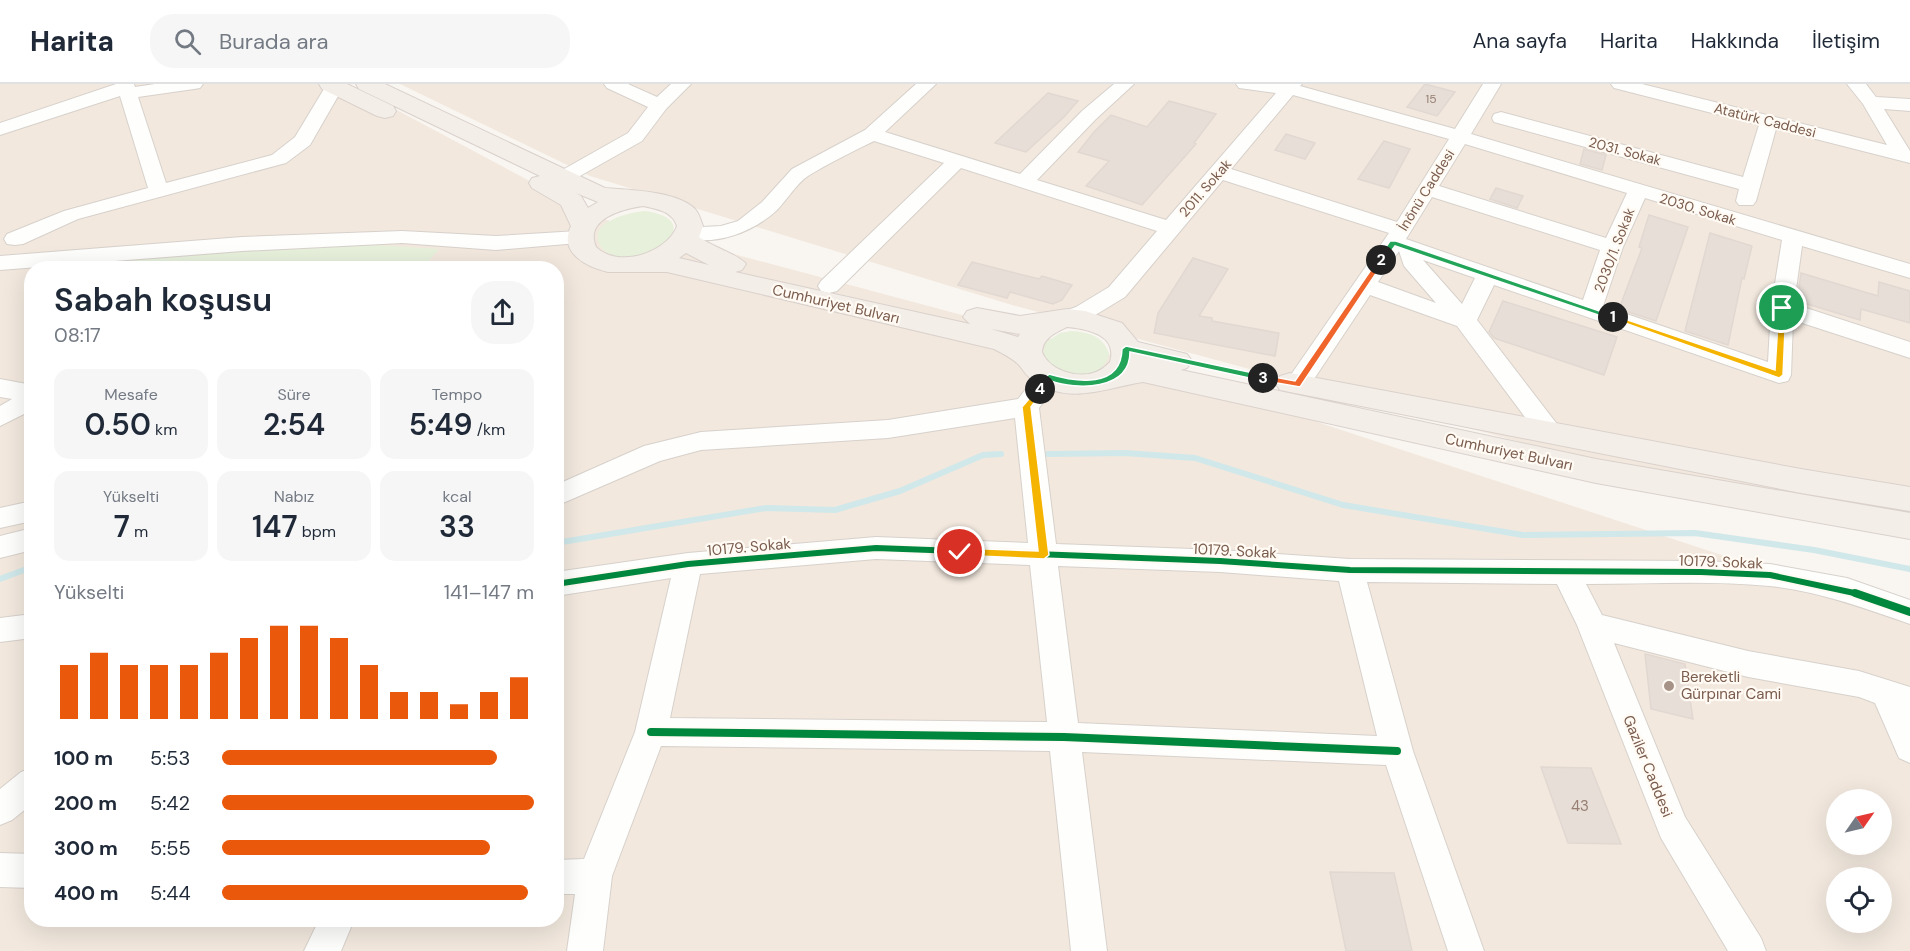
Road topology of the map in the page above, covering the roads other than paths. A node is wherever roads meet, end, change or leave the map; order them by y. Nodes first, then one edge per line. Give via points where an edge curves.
1 (67, 84) edge
2 (194, 84) edge
3 (368, 84) edge
4 (613, 84) edge
5 (682, 84) edge
6 (927, 84) edge
7 (1125, 84) edge
8 (1245, 84) edge
9 (1492, 84) edge
10 (1620, 84) edge
11 (1856, 84) edge
12 (334, 85) edge
13 (1292, 86) edge
14 (128, 88) edge
15 (1871, 102) junction
16 (79, 104) junction
17 (659, 105) junction
18 (1910, 105) edge
19 (1501, 118) dead end
20 (1769, 121) junction
21 (0, 129) edge
22 (872, 134) junction
23 (1459, 136) junction
24 (1906, 156) edge
25 (957, 161) junction
26 (1219, 172) junction
27 (564, 177) junction
28 (1023, 183) junction
29 (1749, 185) junction
30 (1426, 189) junction
31 (159, 191) junction
32 (1638, 191) junction
33 (643, 199) junction
34 (1742, 222) junction
35 (1170, 228) junction
36 (581, 231) junction
37 (688, 236) junction
38 (1793, 237) junction
39 (1401, 240) junction
40 (6, 248) edge
41 (1612, 248) junction
42 (637, 265) junction
43 (1910, 271) edge
44 (1488, 275) junction
45 (1365, 285) junction
46 (829, 286) junction
47 (1117, 292) junction
48 (1782, 308) junction
49 (1591, 310) junction
50 (1060, 320) junction
51 (1465, 321) junction
52 (1123, 343) junction
53 (1910, 350) edge
54 (1040, 367) junction
55 (1110, 377) junction
56 (1297, 385) junction
57 (0, 388) edge
58 (24, 394) edge
59 (24, 401) edge
60 (1026, 407) junction
61 (0, 417) edge
62 (1551, 434) junction
63 (564, 492) edge
64 (1910, 499) edge
65 (24, 513) edge
66 (0, 518) edge
67 (1910, 526) edge
68 (24, 541) edge
69 (0, 547) edge
70 (1044, 555) junction
71 (688, 564) junction
72 (1350, 570) junction
73 (1566, 573) junction
74 (564, 583) edge
75 (1910, 612) edge
76 (1592, 625) junction
77 (24, 627) edge
78 (0, 630) edge
79 (1899, 698) edge
80 (651, 732) junction
81 (1064, 737) junction
82 (1910, 748) edge
83 (1397, 751) junction
84 (24, 790) edge
85 (0, 809) edge
86 (0, 870) edge
87 (24, 871) edge
88 (595, 876) junction
89 (564, 877) edge
90 (334, 927) edge
91 (322, 951) edge
92 (585, 951) edge
93 (1089, 951) edge
94 (1466, 951) edge
95 (1748, 951) edge

1 - 16 street
2 - 14 street
3 - 27 main road
4 - 17 street
5 - 17 street
6 - 22 street
7 - 28 street
8 - 13 street, 2030. Sokak
9 - 23 street, İnönü Caddesi
10 - 20 street, Atatürk Caddesi
11 - 15 street
12 - 31 street via 303,141 279,159
12 - 36 main road via 553,189 572,201
13 - 23 street, 2030. Sokak
13 - 26 street, 2011. Sokak
14 - 16 street
14 - 31 street
15 - 18 street
15 - 24 street
16 - 21 street
17 - 27 street via 634,137
19 - 29 street, 2031. Sokak
20 - 24 street, Atatürk Caddesi
20 - 29 street
22 - 25 street
22 - 37 street via 800,173 745,225
23 - 30 street, İnönü Caddesi
23 - 32 street, 2030. Sokak
25 - 28 street
25 - 46 street
26 - 35 street, 2011. Sokak
26 - 39 street
27 - 33 main road via 600,195
28 - 35 street
29 - 34 street
30 - 39 street, İnönü Caddesi
30 - 41 street
31 - 40 street via 80,213
32 - 34 street, 2030. Sokak
32 - 41 street, 2030/1. Sokak
33 - 36 main road via 608,207 593,215
33 - 37 main road via 675,205 685,213 690,222
34 - 38 street, 2030. Sokak
35 - 47 street, 2011. Sokak
36 - 40 street via 496,243 402,237
36 - 42 main road via 580,248 589,257 610,265
37 - 42 main road via 671,254
37 - 46 main road via 696,249 712,259
38 - 43 street, 2030. Sokak
38 - 48 street
39 - 44 street
39 - 45 street, İnönü Caddesi
39 - 51 street via 1412,261
41 - 49 street, 2030/1. Sokak
42 - 54 main road, Cumhuriyet Bulvarı via 667,264 1003,341
44 - 49 street
44 - 51 street
45 - 51 street
45 - 56 street, İnönü Caddesi
46 - 50 main road via 1020,325
47 - 50 street via 1084,312
47 - 52 street via 1113,321
48 - 49 street via 1779,375
48 - 53 street
50 - 52 main road via 1098,322 1111,329
50 - 54 main road via 1040,327 1032,336 1028,347
51 - 62 street
52 - 55 main road via 1126,359
52 - 56 main road via 1150,356
54 - 55 main road via 1064,382 1080,384
54 - 60 street
55 - 67 main road, Cumhuriyet Bulvarı via 1143,372 1596,471
56 - 62 main road
57 - 58 street
59 - 61 street
60 - 63 street via 888,429 701,441 653,453
60 - 70 street
62 - 64 main road
65 - 66 street
68 - 69 street
70 - 71 street, 10179. Sokak via 876,548
70 - 72 street, 10179. Sokak
70 - 81 street
71 - 74 street, 10179. Sokak
71 - 80 street
72 - 73 street, 10179. Sokak
72 - 83 street
73 - 75 street, 10179. Sokak via 1770,575 1847,590
73 - 76 street, Gaziler Caddesi
76 - 79 street via 1748,664 1859,684
76 - 95 street, Gaziler Caddesi via 1673,827
77 - 78 street
79 - 82 street
80 - 81 street
80 - 88 street
81 - 83 street
81 - 93 street
83 - 94 street
84 - 85 street
86 - 87 street
88 - 89 street
88 - 92 street
90 - 91 street

